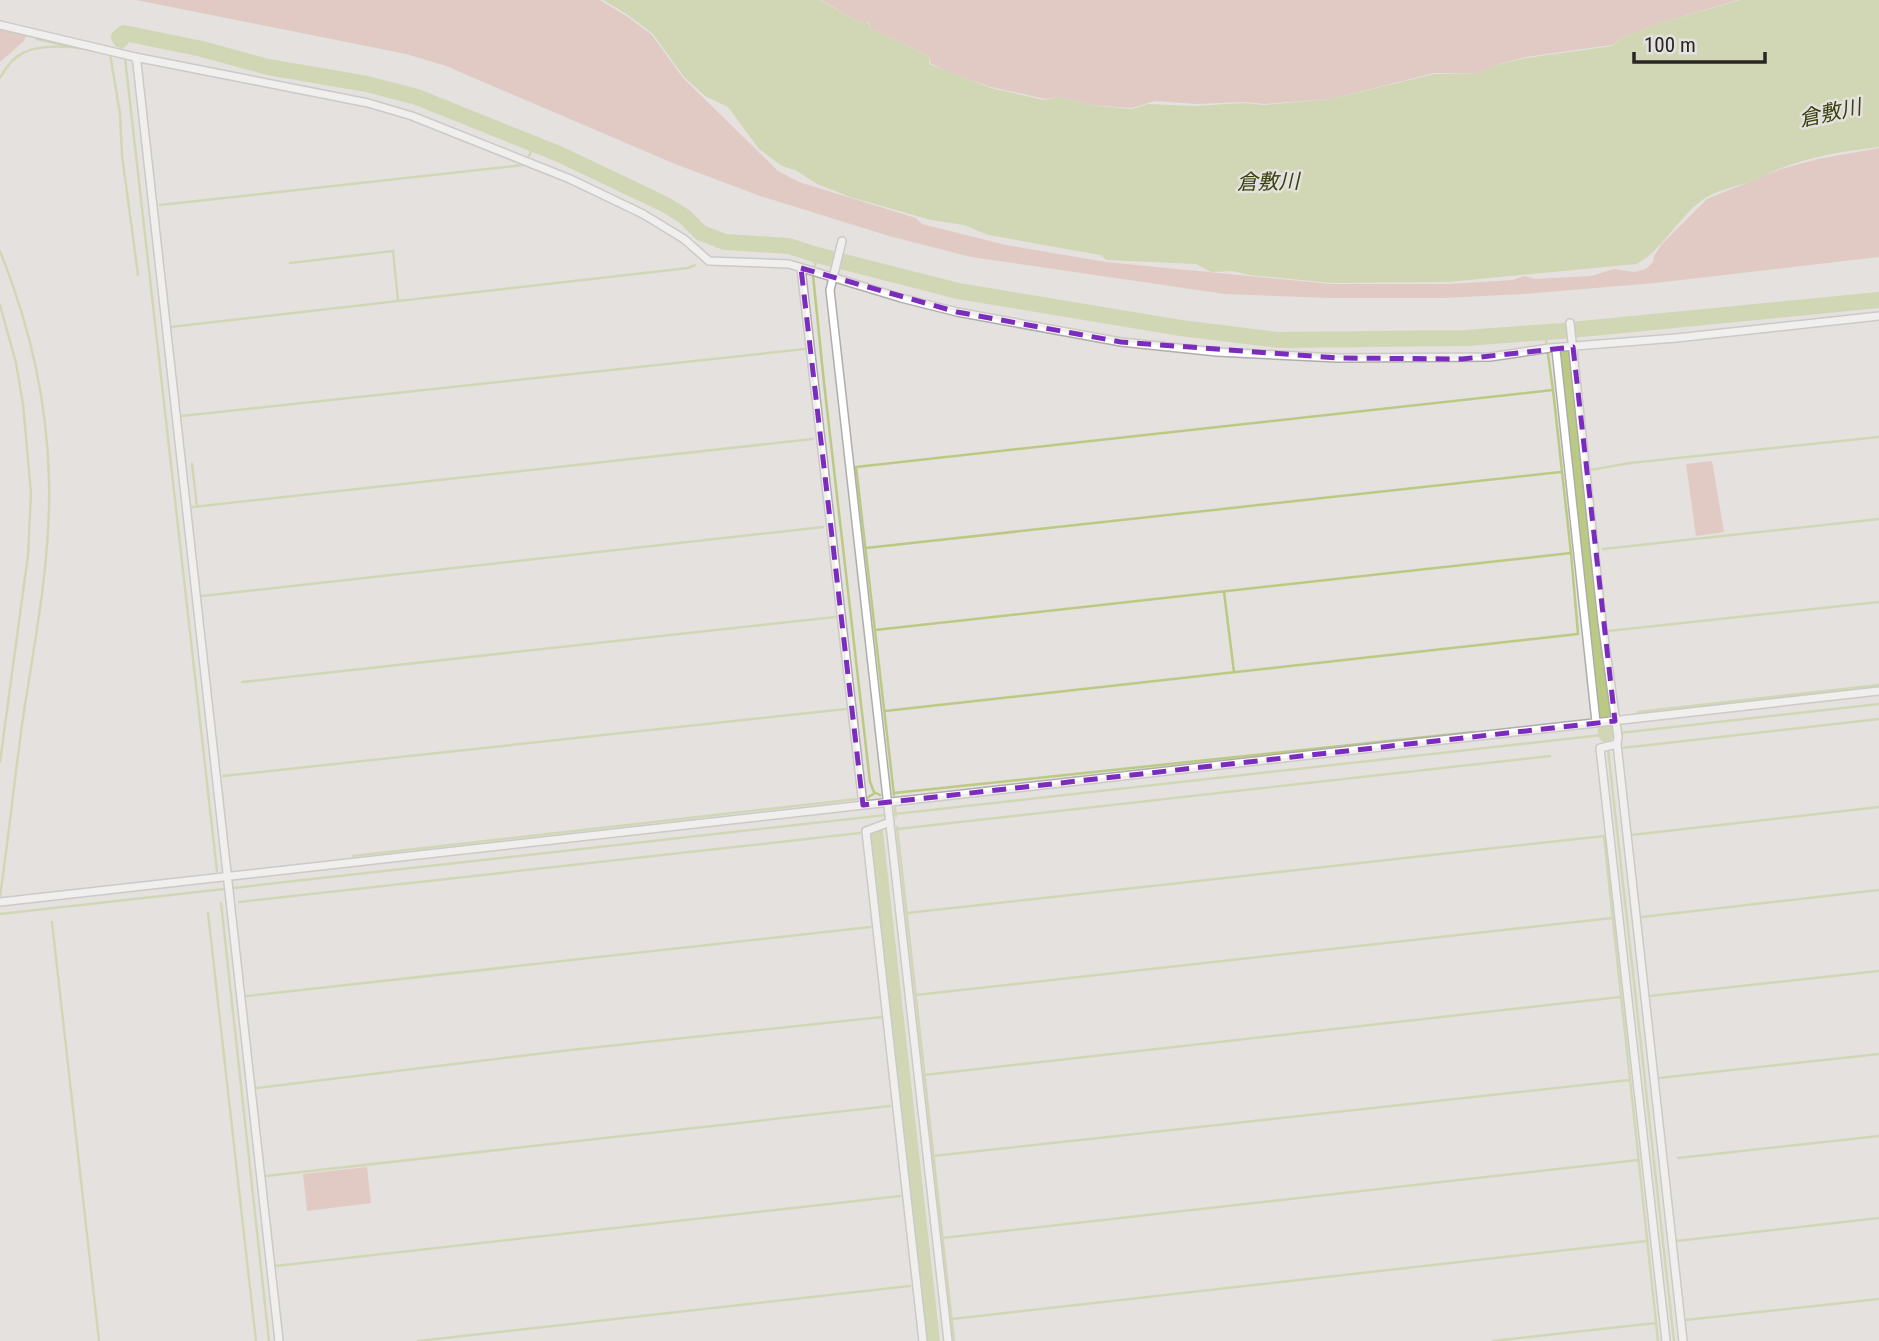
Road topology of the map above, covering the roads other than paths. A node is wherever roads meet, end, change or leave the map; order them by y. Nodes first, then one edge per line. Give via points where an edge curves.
1 (0, 25) edge
2 (135, 57) junction
3 (842, 241) dead end
4 (805, 269) junction
5 (834, 275) junction
6 (1879, 316) edge
7 (1570, 323) dead end
8 (1572, 343) junction
9 (1551, 349) junction
10 (1879, 691) edge
11 (1597, 722) junction
12 (1617, 732) junction
13 (863, 805) junction
14 (889, 813) junction
15 (229, 883) junction
16 (0, 902) edge
17 (279, 1341) edge
18 (923, 1341) edge
19 (948, 1341) edge
20 (1666, 1341) edge
21 (1683, 1341) edge

1 - 2 street
2 - 4 street via 368,103 412,116 606,196 670,229 709,261 780,263
2 - 15 street
3 - 5 street
4 - 5 street
4 - 13 street
5 - 9 street via 901,298 1014,323 1121,342 1217,352 1462,359
5 - 14 street via 832,303
6 - 8 street
7 - 8 street
8 - 9 street
8 - 12 street
9 - 11 street
10 - 12 street
11 - 12 street
11 - 14 street
12 - 20 street via 1600,748
12 - 21 street
13 - 14 street
13 - 15 street
14 - 18 street via 866,831
14 - 19 street
15 - 16 street
15 - 17 street

